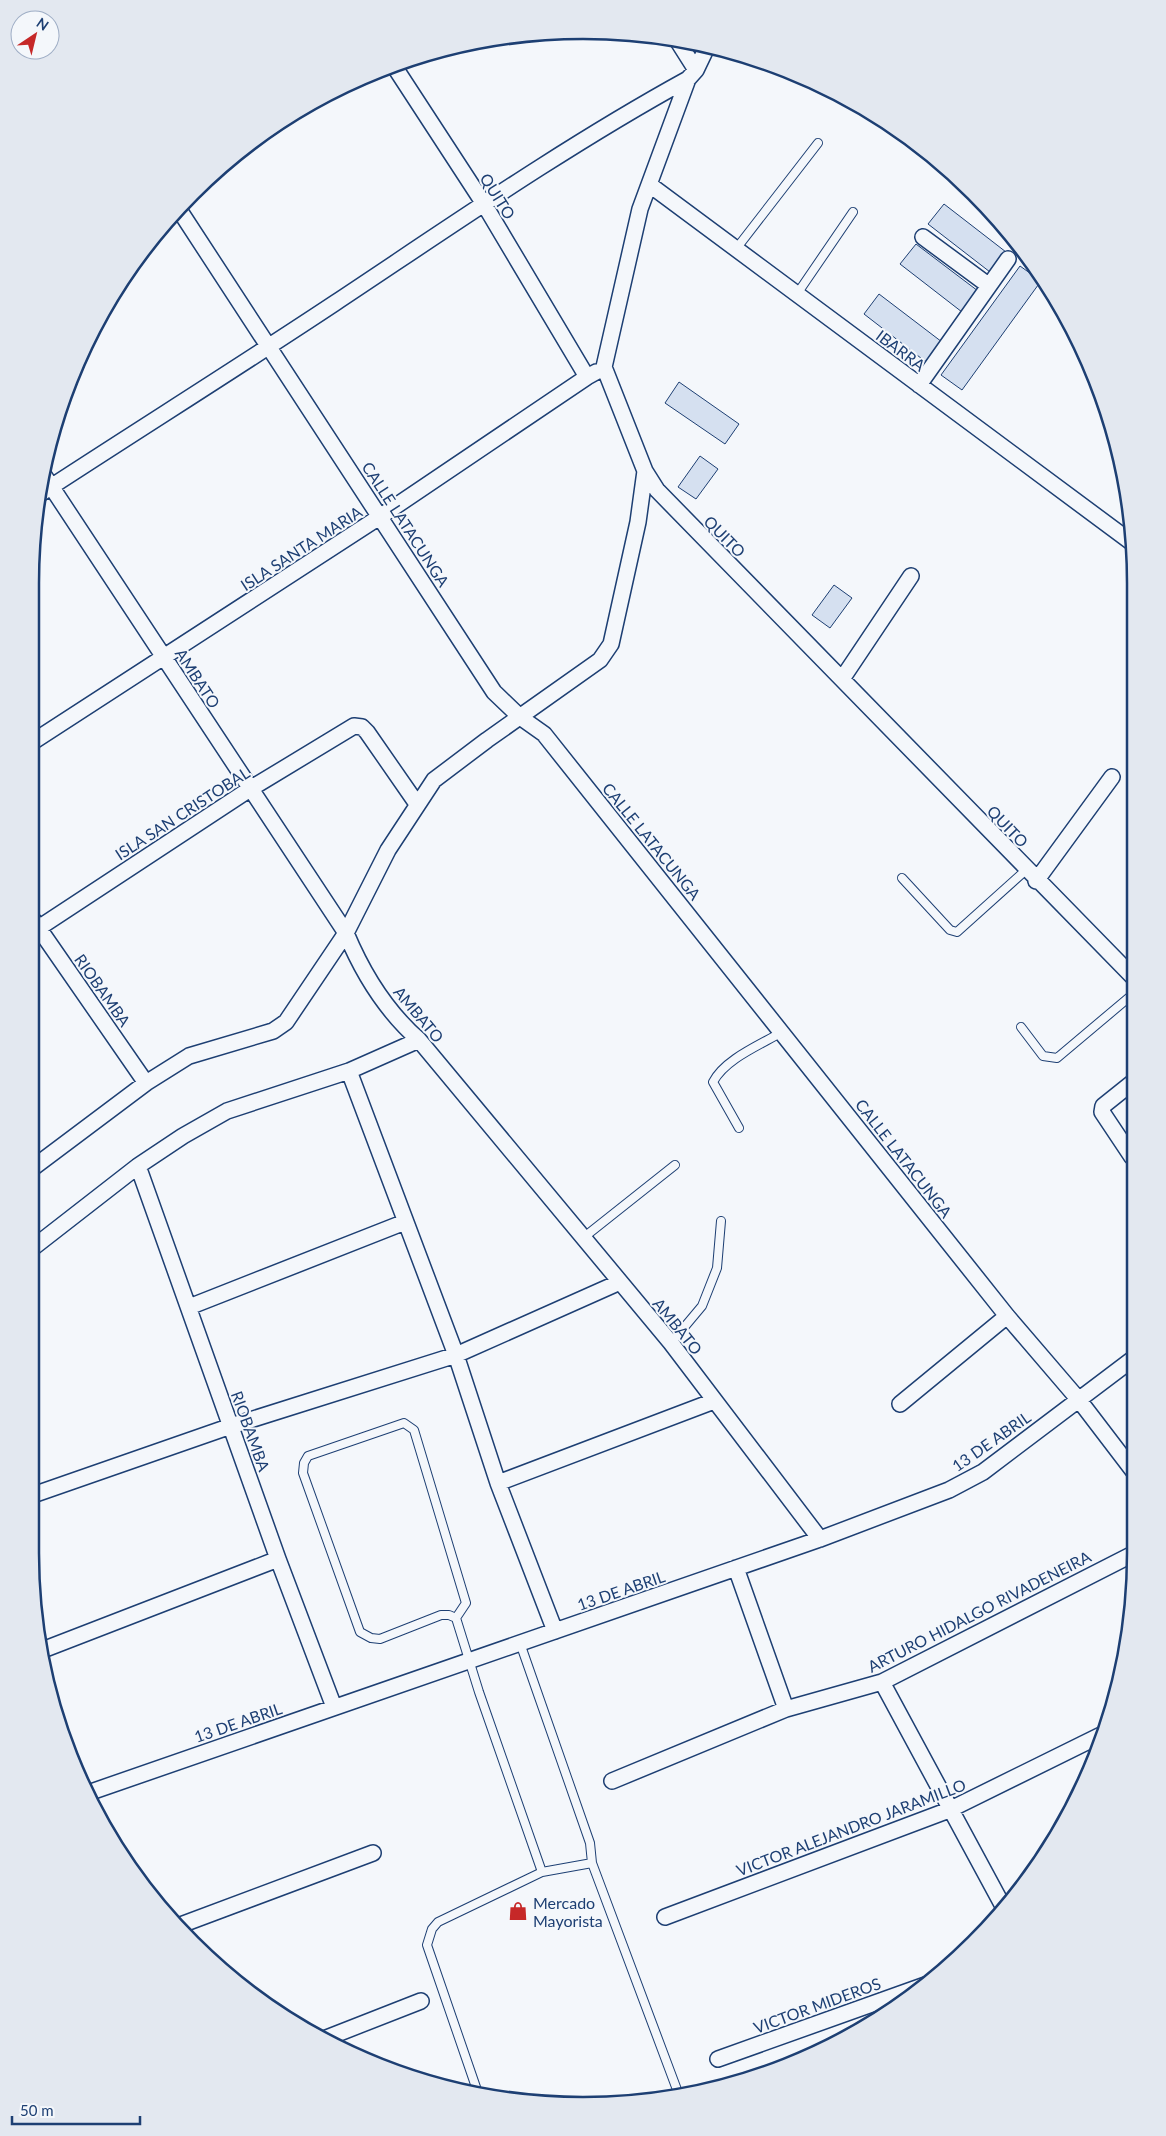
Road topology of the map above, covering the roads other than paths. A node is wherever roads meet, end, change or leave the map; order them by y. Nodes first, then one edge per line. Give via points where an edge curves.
1 (680, 47) edge
2 (705, 53) edge
3 (398, 72) edge
4 (692, 75) junction
5 (818, 143) dead end
6 (650, 186) junction
7 (484, 204) junction
8 (853, 212) dead end
9 (182, 215) edge
10 (923, 237) dead end
11 (736, 249) junction
12 (1008, 259) dead end
13 (988, 285) junction
14 (797, 294) junction
15 (268, 348) junction
16 (604, 367) junction
17 (587, 377) junction
18 (919, 385) junction
19 (646, 471) junction
20 (48, 483) edge
21 (47, 488) edge
22 (381, 516) junction
23 (1125, 538) edge
24 (911, 576) dead end
25 (165, 658) junction
26 (842, 678) junction
27 (520, 717) junction
28 (39, 738) edge
29 (1112, 777) dead end
30 (250, 789) junction
31 (417, 804) junction
32 (1031, 876) junction
33 (902, 878) dead end
34 (39, 922) edge
35 (39, 934) edge
36 (346, 934) junction
37 (1127, 971) edge
38 (1127, 999) edge
39 (1021, 1027) dead end
40 (782, 1032) junction
41 (419, 1040) junction
42 (349, 1072) junction
43 (146, 1083) junction
44 (1127, 1087) edge
45 (739, 1128) dead end
46 (1127, 1150) edge
47 (39, 1163) edge
48 (675, 1165) dead end
49 (138, 1166) junction
50 (721, 1221) dead end
51 (406, 1222) junction
52 (583, 1238) junction
53 (39, 1243) edge
54 (620, 1282) junction
55 (188, 1307) junction
56 (1007, 1316) junction
57 (671, 1343) junction
58 (456, 1355) junction
59 (1127, 1363) edge
60 (1080, 1400) junction
61 (714, 1401) junction
62 (900, 1404) dead end
63 (231, 1426) junction
64 (1127, 1463) edge
65 (498, 1483) junction
66 (39, 1493) edge
67 (820, 1539) junction
68 (1127, 1557) edge
69 (278, 1560) junction
70 (736, 1568) junction
71 (456, 1618) junction
72 (555, 1631) junction
73 (520, 1643) junction
74 (47, 1648) edge
75 (468, 1661) junction
76 (882, 1682) junction
77 (334, 1707) junction
78 (786, 1709) junction
79 (1094, 1738) edge
80 (612, 1781) dead end
81 (94, 1791) edge
82 (950, 1810) junction
83 (373, 1853) dead end
84 (592, 1863) junction
85 (542, 1872) junction
86 (1001, 1902) edge
87 (665, 1917) dead end
88 (185, 1924) edge
89 (903, 1993) edge
90 (421, 2001) dead end
91 (332, 2036) edge
92 (718, 2059) dead end
93 (476, 2087) edge
94 (677, 2089) edge

1 - 4 street
2 - 4 street
3 - 7 street, QUITO
4 - 6 street
4 - 7 street
5 - 11 lane
6 - 11 street, IBARRA
6 - 16 street via 640,209
7 - 15 street
7 - 17 street, QUITO
8 - 14 lane
9 - 15 street, CALLE LATACUNGA
10 - 13 street
11 - 14 street, IBARRA
12 - 13 street
13 - 18 street
14 - 18 street, IBARRA
15 - 20 street
15 - 22 street, CALLE LATACUNGA
16 - 17 street
16 - 19 street, QUITO
17 - 22 street, ISLA SANTA MARIA
18 - 23 street, IBARRA
19 - 26 street, QUITO via 657,490 681,517
19 - 27 street via 638,522 610,644 600,660
21 - 25 street, AMBATO
22 - 25 street, ISLA SANTA MARIA
22 - 27 street, CALLE LATACUNGA via 494,692
24 - 26 street
25 - 28 street, ISLA SANTA MARIA
25 - 30 street, AMBATO
26 - 32 street, QUITO
27 - 31 street via 434,780
27 - 40 street, CALLE LATACUNGA via 544,734
29 - 32 street
30 - 31 street, ISLA SAN CRISTOBAL via 354,726 367,732
30 - 34 street, ISLA SAN CRISTOBAL
30 - 36 street, AMBATO
31 - 36 street via 388,850
32 - 33 lane via 957,932 950,930
32 - 37 street, QUITO
35 - 43 street, RIOBAMBA
36 - 41 street, AMBATO via 360,965 393,1014
36 - 43 street via 286,1022 273,1031 189,1056
38 - 39 lane via 1057,1058 1043,1056
40 - 45 lane via 717,1074 714,1082
40 - 56 street, CALLE LATACUNGA
41 - 42 street
41 - 52 street, AMBATO
42 - 49 street via 228,1111
42 - 51 street
43 - 47 street
44 - 46 street via 1103,1106 1102,1112
48 - 52 lane
49 - 53 street
49 - 55 street, RIOBAMBA
50 - 57 lane via 717,1268 702,1306
51 - 55 street
51 - 58 street
52 - 54 street, AMBATO
54 - 57 street, AMBATO
54 - 58 street
55 - 63 street, RIOBAMBA
56 - 60 street, CALLE LATACUNGA
56 - 62 street
57 - 61 street, AMBATO
58 - 63 street
58 - 65 street
59 - 60 street, 13 DE ABRIL
60 - 64 street, CALLE LATACUNGA
60 - 67 street, 13 DE ABRIL via 983,1472 949,1490
61 - 65 street
61 - 67 street, AMBATO
63 - 66 street
63 - 69 street, RIOBAMBA
65 - 72 street
67 - 70 street, 13 DE ABRIL
68 - 76 street, ARTURO HIDALGO RIVADENEIRA
69 - 74 street
69 - 77 street, RIOBAMBA
70 - 72 street, 13 DE ABRIL
70 - 78 street
71 - 71 lane via 441,1615 380,1638 370,1638 360,1632 302,1473 308,1456 404,1423 414,1430 466,1603
71 - 75 lane
72 - 73 street, 13 DE ABRIL
73 - 75 street, 13 DE ABRIL
73 - 84 lane via 590,1843
75 - 77 street, 13 DE ABRIL
75 - 85 lane
76 - 78 street, ARTURO HIDALGO RIVADENEIRA
76 - 82 street
77 - 81 street, 13 DE ABRIL
78 - 80 street, ARTURO HIDALGO RIVADENEIRA
79 - 82 street, VICTOR ALEJANDRO JARAMILLO
82 - 86 street
82 - 87 street, VICTOR ALEJANDRO JARAMILLO
83 - 88 street
84 - 85 lane
84 - 94 lane
85 - 93 lane via 438,1922 428,1936 427,1946
89 - 92 street, VICTOR MIDEROS
90 - 91 street

